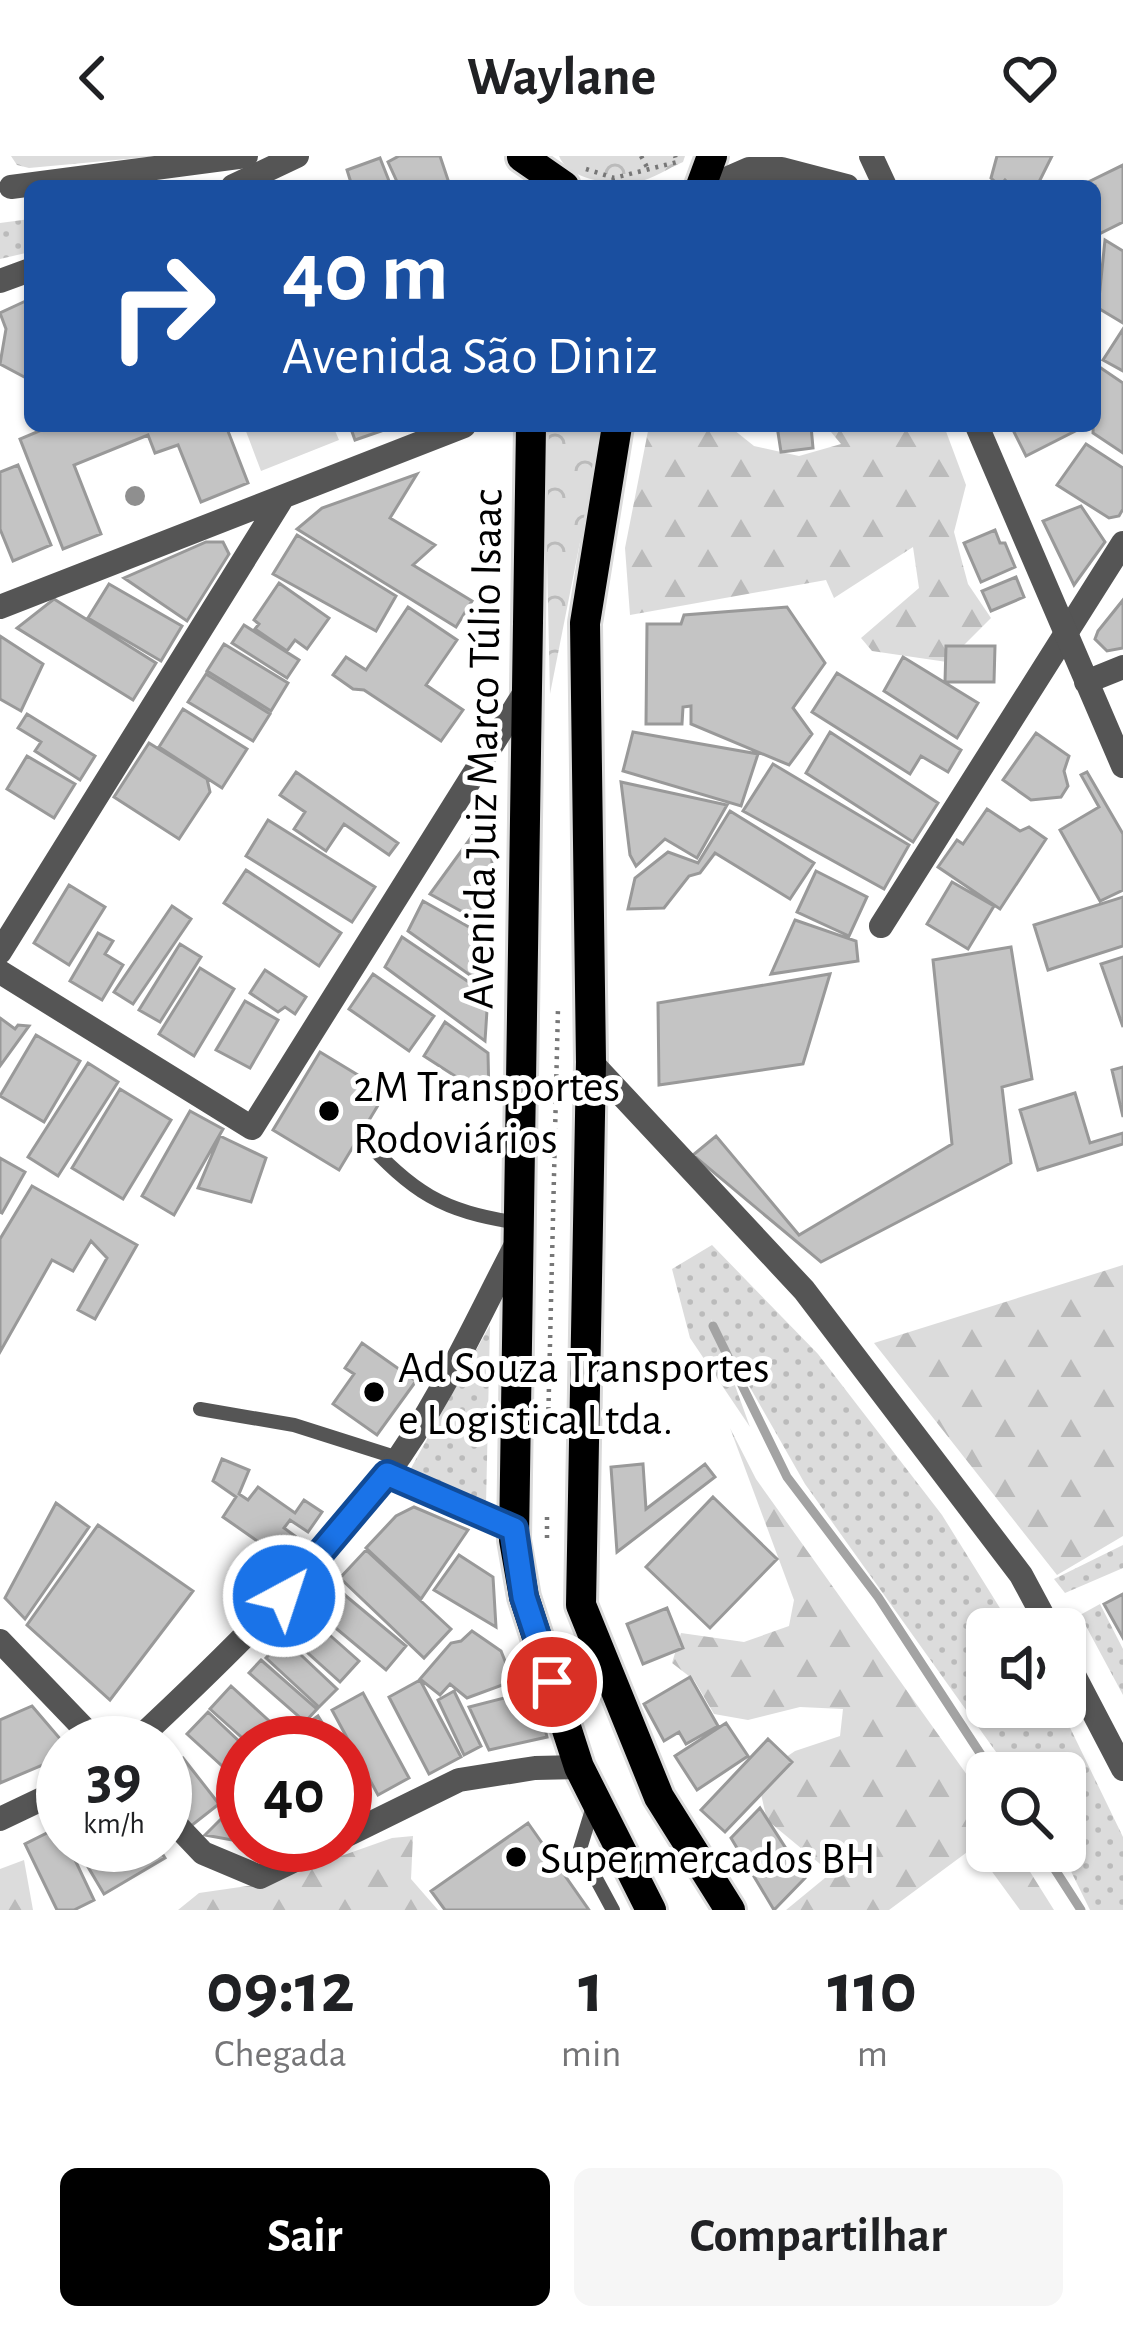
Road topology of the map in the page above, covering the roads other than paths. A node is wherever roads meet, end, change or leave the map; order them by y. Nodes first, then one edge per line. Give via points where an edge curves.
1 (246, 156) edge
2 (297, 156) edge
3 (522, 156) edge
4 (569, 176) edge
5 (64, 180) edge
6 (246, 180) edge
7 (721, 180) edge
8 (824, 180) edge
9 (24, 185) edge
10 (11, 187) dead end
11 (449, 432) edge
12 (530, 432) edge
13 (615, 432) edge
14 (979, 432) edge
15 (283, 497) junction
16 (1123, 543) edge
17 (0, 607) edge
18 (1063, 634) junction
19 (1123, 667) edge
20 (1086, 682) junction
21 (529, 687) junction
22 (1123, 766) edge
23 (881, 926) dead end
24 (0, 952) edge
25 (0, 972) edge
26 (591, 1062) junction
27 (360, 1135) dead end
28 (519, 1231) junction
29 (200, 1409) dead end
30 (392, 1466) junction
31 (514, 1529) junction
32 (1039, 1608) edge
33 (0, 1641) edge
34 (1086, 1698) edge
35 (72, 1716) edge
36 (163, 1716) edge
37 (579, 1767) junction
38 (1123, 1769) edge
39 (595, 1798) junction
40 (36, 1802) edge
41 (0, 1819) edge
42 (372, 1823) edge
43 (192, 1841) edge
44 (216, 1858) edge
45 (613, 1910) edge
46 (651, 1910) edge
47 (730, 1910) edge

1 - 5 street
2 - 6 street
3 - 4 main road
7 - 8 street via 749,169
9 - 10 street
11 - 15 street
12 - 21 main road, Avenida Juiz Marco Túlio Isaac
13 - 26 main road via 585,623
14 - 18 street
15 - 17 street
15 - 24 street
16 - 18 street
18 - 20 street
18 - 23 street
19 - 20 street
20 - 22 street
21 - 25 street via 252,1127
21 - 28 main road, Avenida Juiz Marco Túlio Isaac
26 - 32 street via 804,1290
26 - 47 main road via 581,1605 659,1797
27 - 28 lane via 401,1180 465,1215
28 - 30 street
28 - 31 main road, Avenida Juiz Marco Túlio Isaac
29 - 30 lane via 294,1425
30 - 31 street
30 - 36 street via 259,1627
31 - 37 main road, Avenida Juiz Marco Túlio Isaac via 524,1597
33 - 35 street
34 - 38 street
37 - 39 main road, Avenida Juiz Marco Túlio Isaac
37 - 42 street via 459,1780
39 - 45 lane via 580,1849
39 - 46 main road, Avenida Juiz Marco Túlio Isaac
40 - 41 street
43 - 44 street

